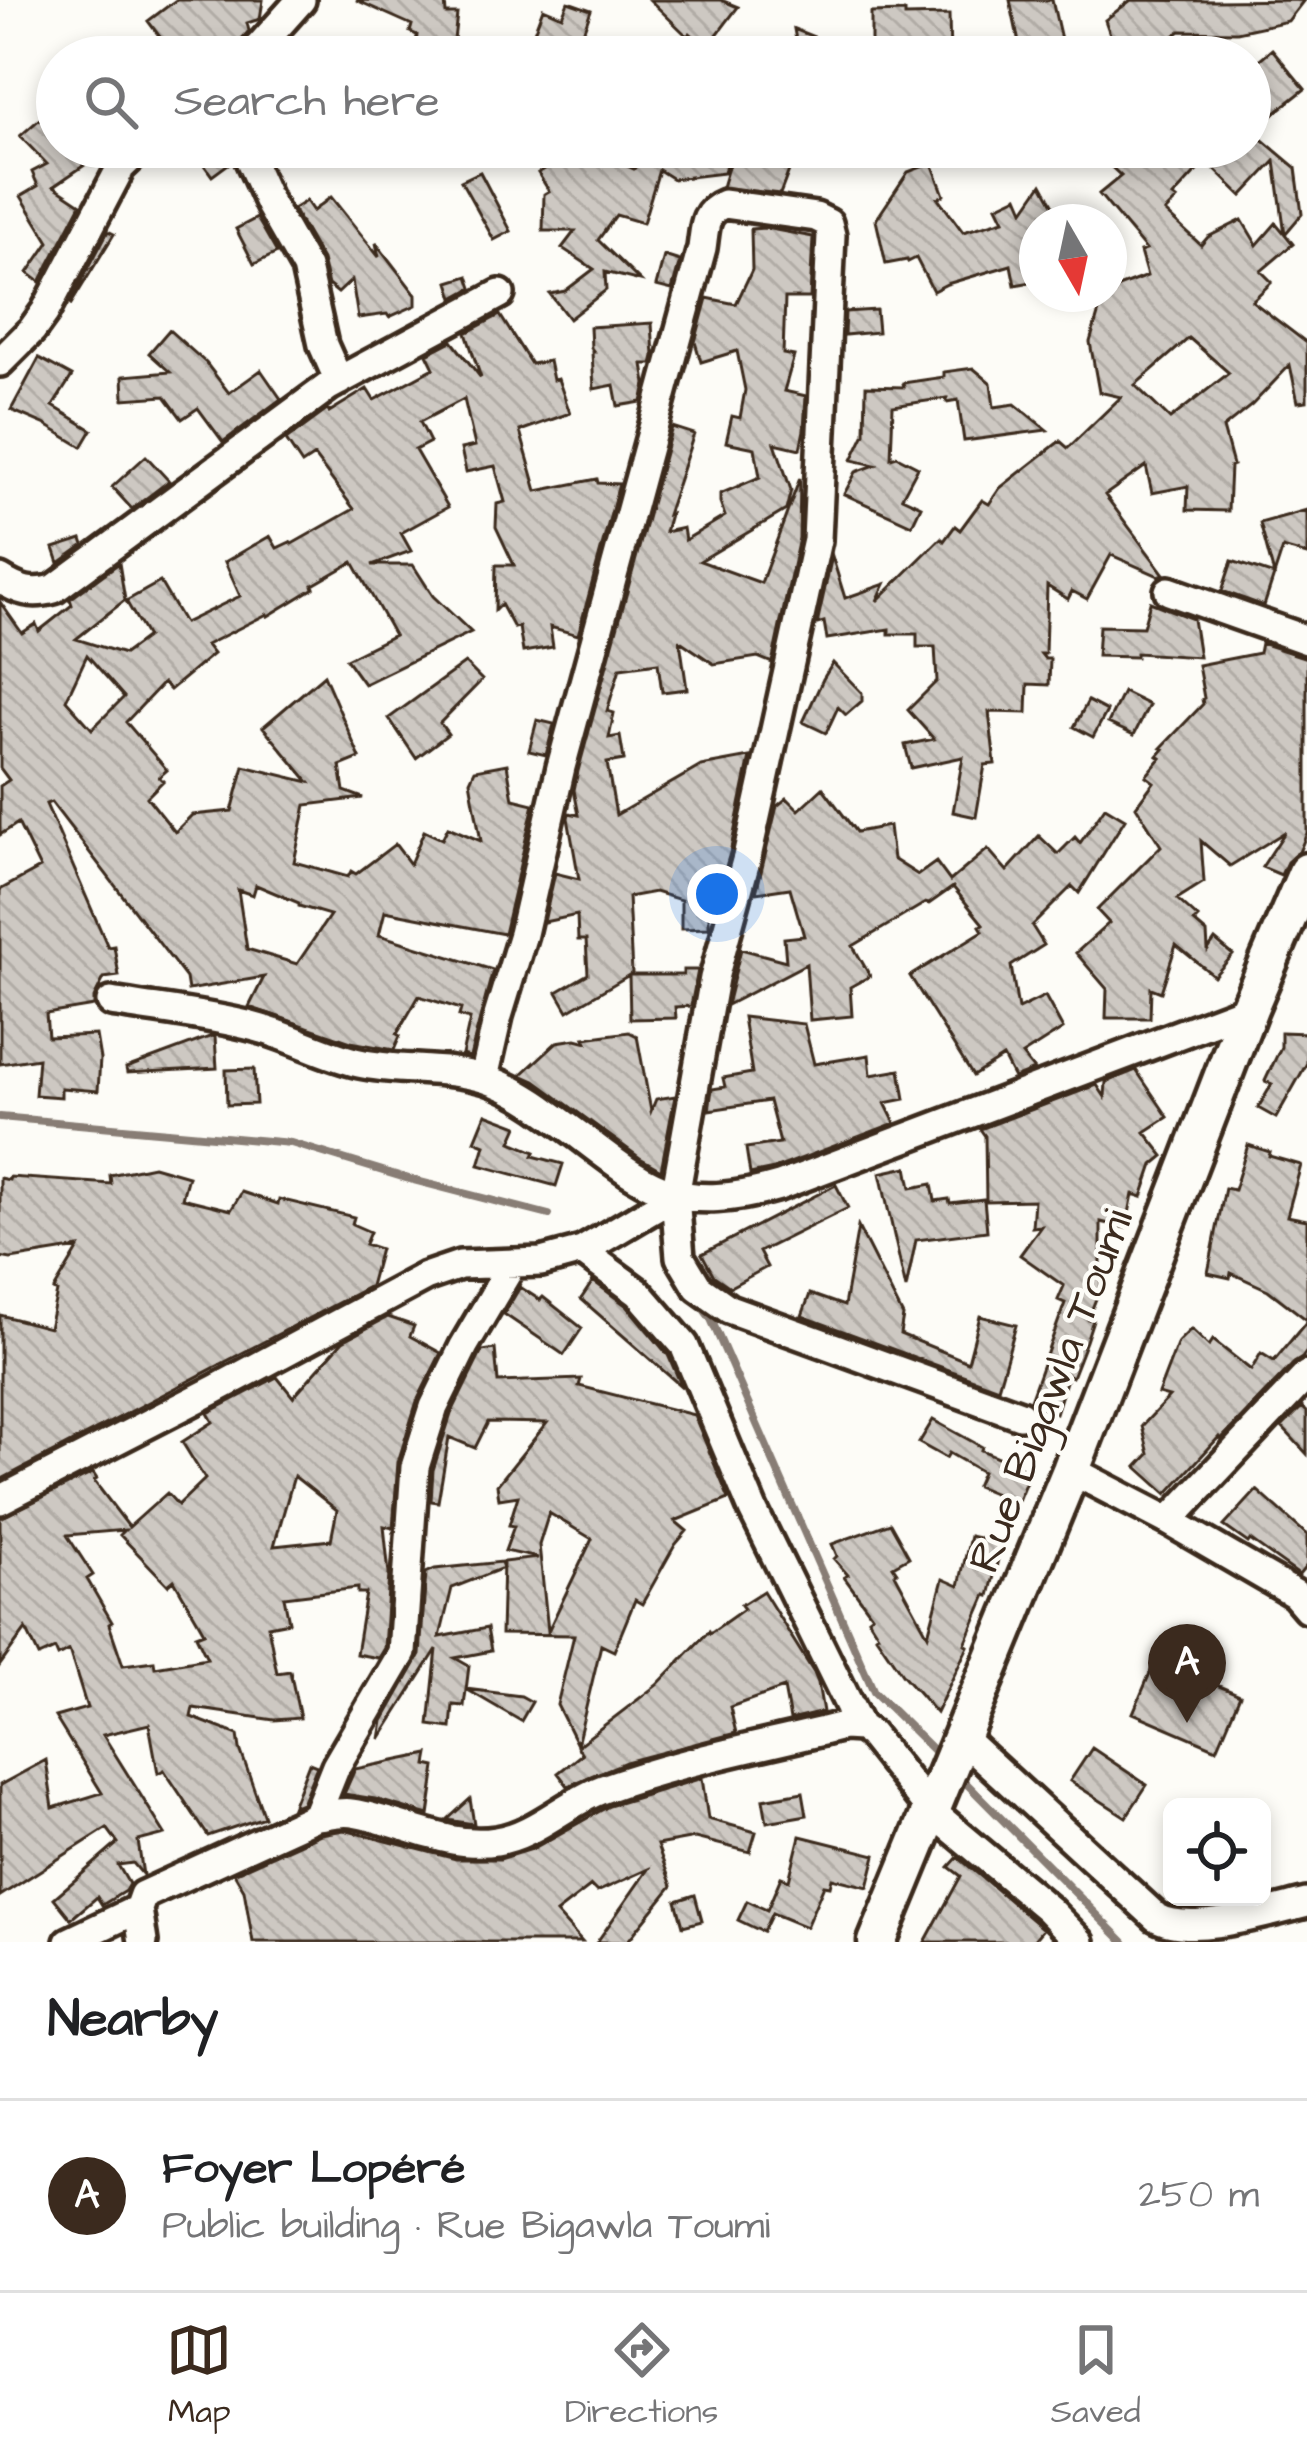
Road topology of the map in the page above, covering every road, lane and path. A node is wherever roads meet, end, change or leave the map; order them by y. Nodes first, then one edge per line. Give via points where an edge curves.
1 (301, 0) edge
2 (269, 36) edge
3 (120, 168) edge
4 (253, 168) edge
5 (500, 294) dead end
6 (0, 362) edge
7 (339, 381) junction
8 (0, 579) edge
9 (1168, 591) dead end
10 (1307, 640) edge
11 (1307, 872) edge
12 (111, 1002) dead end
13 (1249, 1008) junction
14 (484, 1078) junction
15 (675, 1196) junction
16 (582, 1251) junction
17 (513, 1263) junction
18 (1307, 1375) edge
19 (1020, 1415) dead end
20 (1071, 1470) junction
21 (0, 1500) edge
22 (1169, 1521) junction
23 (1303, 1596) edge
24 (860, 1727) junction
25 (959, 1746) junction
26 (933, 1805) junction
27 (316, 1816) junction
28 (1307, 1903) edge
29 (138, 1910) junction
30 (1173, 1933) edge
31 (69, 1942) edge
32 (143, 1942) edge
33 (877, 1942) edge
34 (1080, 1942) edge

1 - 2 street
3 - 6 street via 45,312
4 - 7 street via 306,268
5 - 7 street
7 - 8 street via 55,589 21,591
9 - 10 street
11 - 13 street, Rue Bigawla Toumi
12 - 14 street via 257,1027 363,1064
13 - 15 street via 779,1186 740,1198
13 - 20 street, Rue Bigawla Toumi
14 - 15 street
14 - 15 street via 706,218 724,204 816,217 831,235 817,540 714,978
15 - 16 street
15 - 19 street via 680,1257 698,1287 729,1309
16 - 17 street
16 - 24 street via 639,1294 684,1345 753,1510
17 - 21 street via 460,1265 425,1277
17 - 27 street via 444,1387 415,1467 402,1653
18 - 22 street
20 - 22 street
20 - 25 street, Rue Bigawla Toumi
22 - 23 street
24 - 26 street
24 - 27 street via 598,1791 502,1841 454,1841 347,1812
25 - 26 street, Rue Bigawla Toumi
25 - 30 street
26 - 33 street, Rue Bigawla Toumi
26 - 34 street
27 - 29 street via 142,1895
28 - 30 street
29 - 31 street
29 - 32 street

